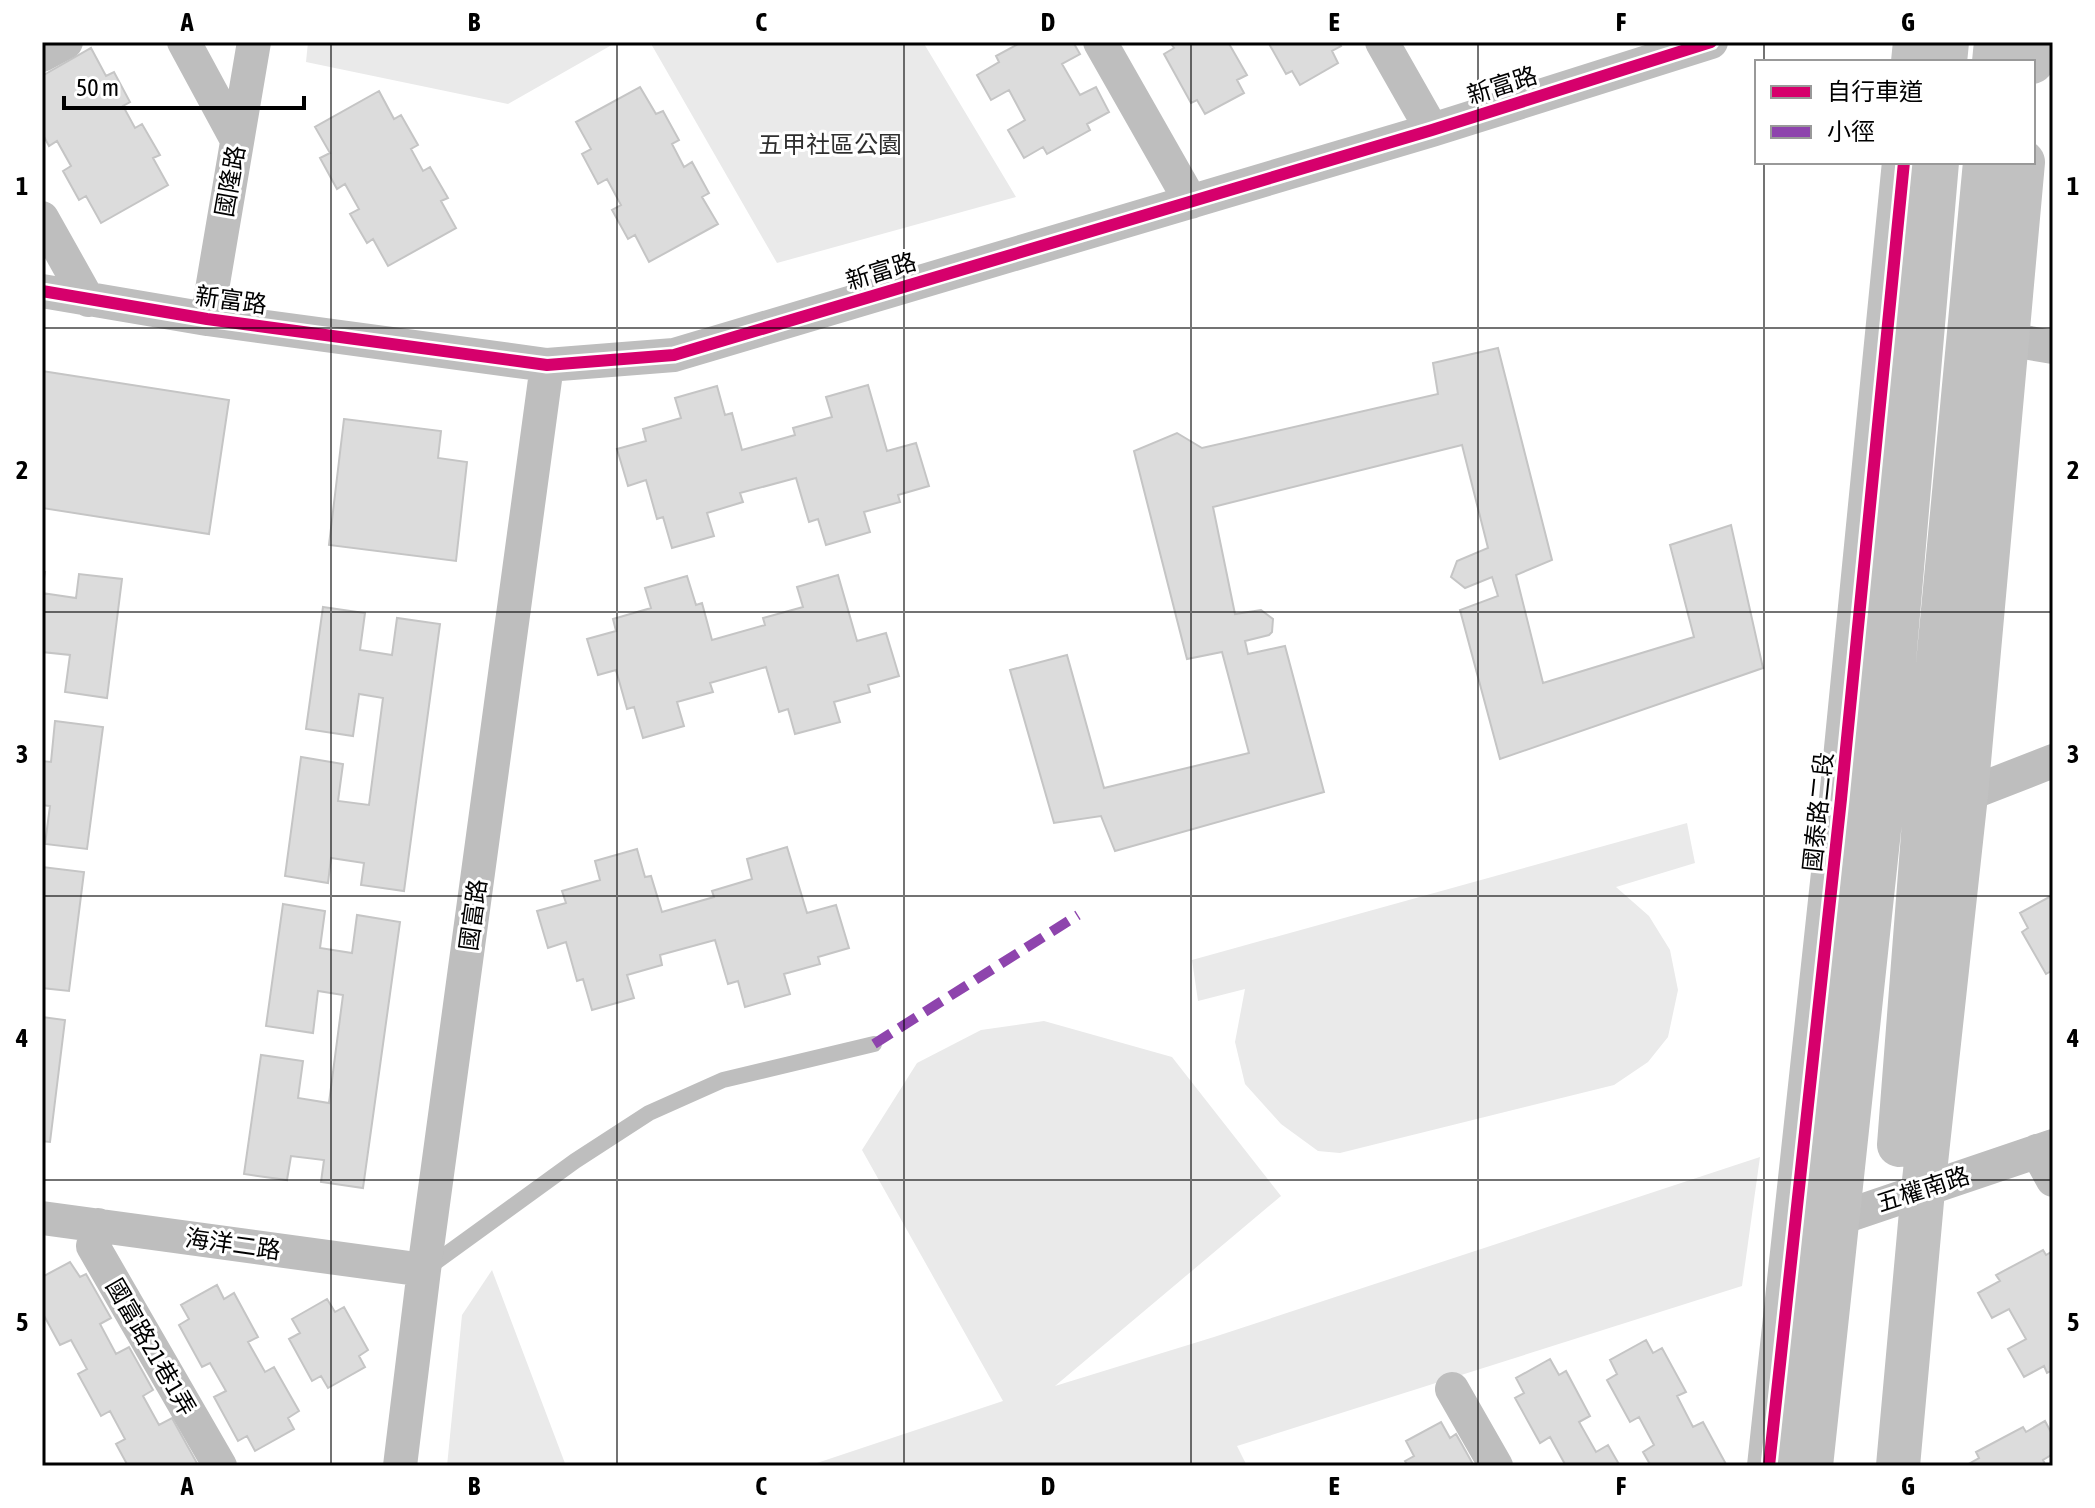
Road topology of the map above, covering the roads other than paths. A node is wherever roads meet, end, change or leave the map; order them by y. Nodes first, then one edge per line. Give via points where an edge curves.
1 (66, 42) edge
2 (184, 42) edge
3 (254, 42) edge
4 (1100, 42) edge
5 (1382, 42) edge
6 (1711, 42) edge
7 (1666, 48) edge
8 (42, 55) edge
9 (1432, 130) junction
10 (237, 140) junction
11 (1904, 164) edge
12 (1937, 164) edge
13 (1985, 164) edge
14 (2023, 164) edge
15 (1191, 202) junction
16 (42, 218) edge
17 (42, 291) edge
18 (88, 300) junction
19 (207, 319) junction
20 (2006, 339) junction
21 (2053, 347) edge
22 (547, 365) junction
23 (2053, 761) edge
24 (1946, 799) junction
25 (1860, 816) junction
26 (874, 1044) dead end
27 (2048, 1159) edge
28 (1909, 1194) junction
29 (1839, 1217) junction
30 (42, 1218) edge
31 (98, 1225) junction
32 (1794, 1236) junction
33 (424, 1270) junction
34 (1452, 1389) dead end
35 (220, 1466) edge
36 (400, 1466) edge
37 (1496, 1466) edge
38 (1769, 1466) edge
39 (1811, 1466) edge
40 (1868, 1466) edge
41 (1898, 1466) edge

1 - 8 street
2 - 10 street
3 - 10 street, 國隆路
4 - 15 street
5 - 9 street
6 - 7 street, 新富路
7 - 9 street, 新富路
9 - 15 street, 新富路
10 - 19 street, 國隆路
11 - 25 street, 國泰路二段
12 - 25 street, 國泰路二段
13 - 24 street
14 - 20 street
15 - 22 street, 新富路 via 674,355
16 - 18 street
17 - 18 street, 新富路
18 - 19 street, 新富路
19 - 22 street, 新富路
20 - 21 street
20 - 24 street
22 - 33 street, 國富路
23 - 24 street
24 - 25 street
24 - 28 street
25 - 29 street, 國泰路二段
25 - 32 street, 國泰路二段
26 - 33 lane via 723,1080 649,1113
27 - 28 street, 五權南路
28 - 29 street, 五權南路
28 - 40 street
28 - 41 street
29 - 32 street, 五權南路
29 - 39 street, 國泰路二段
30 - 31 street, 海洋二路
31 - 33 street, 海洋二路
31 - 35 street, 國富路21巷1弄 via 93,1246
32 - 38 street, 國泰路二段
33 - 36 street, 國富路
34 - 37 street

